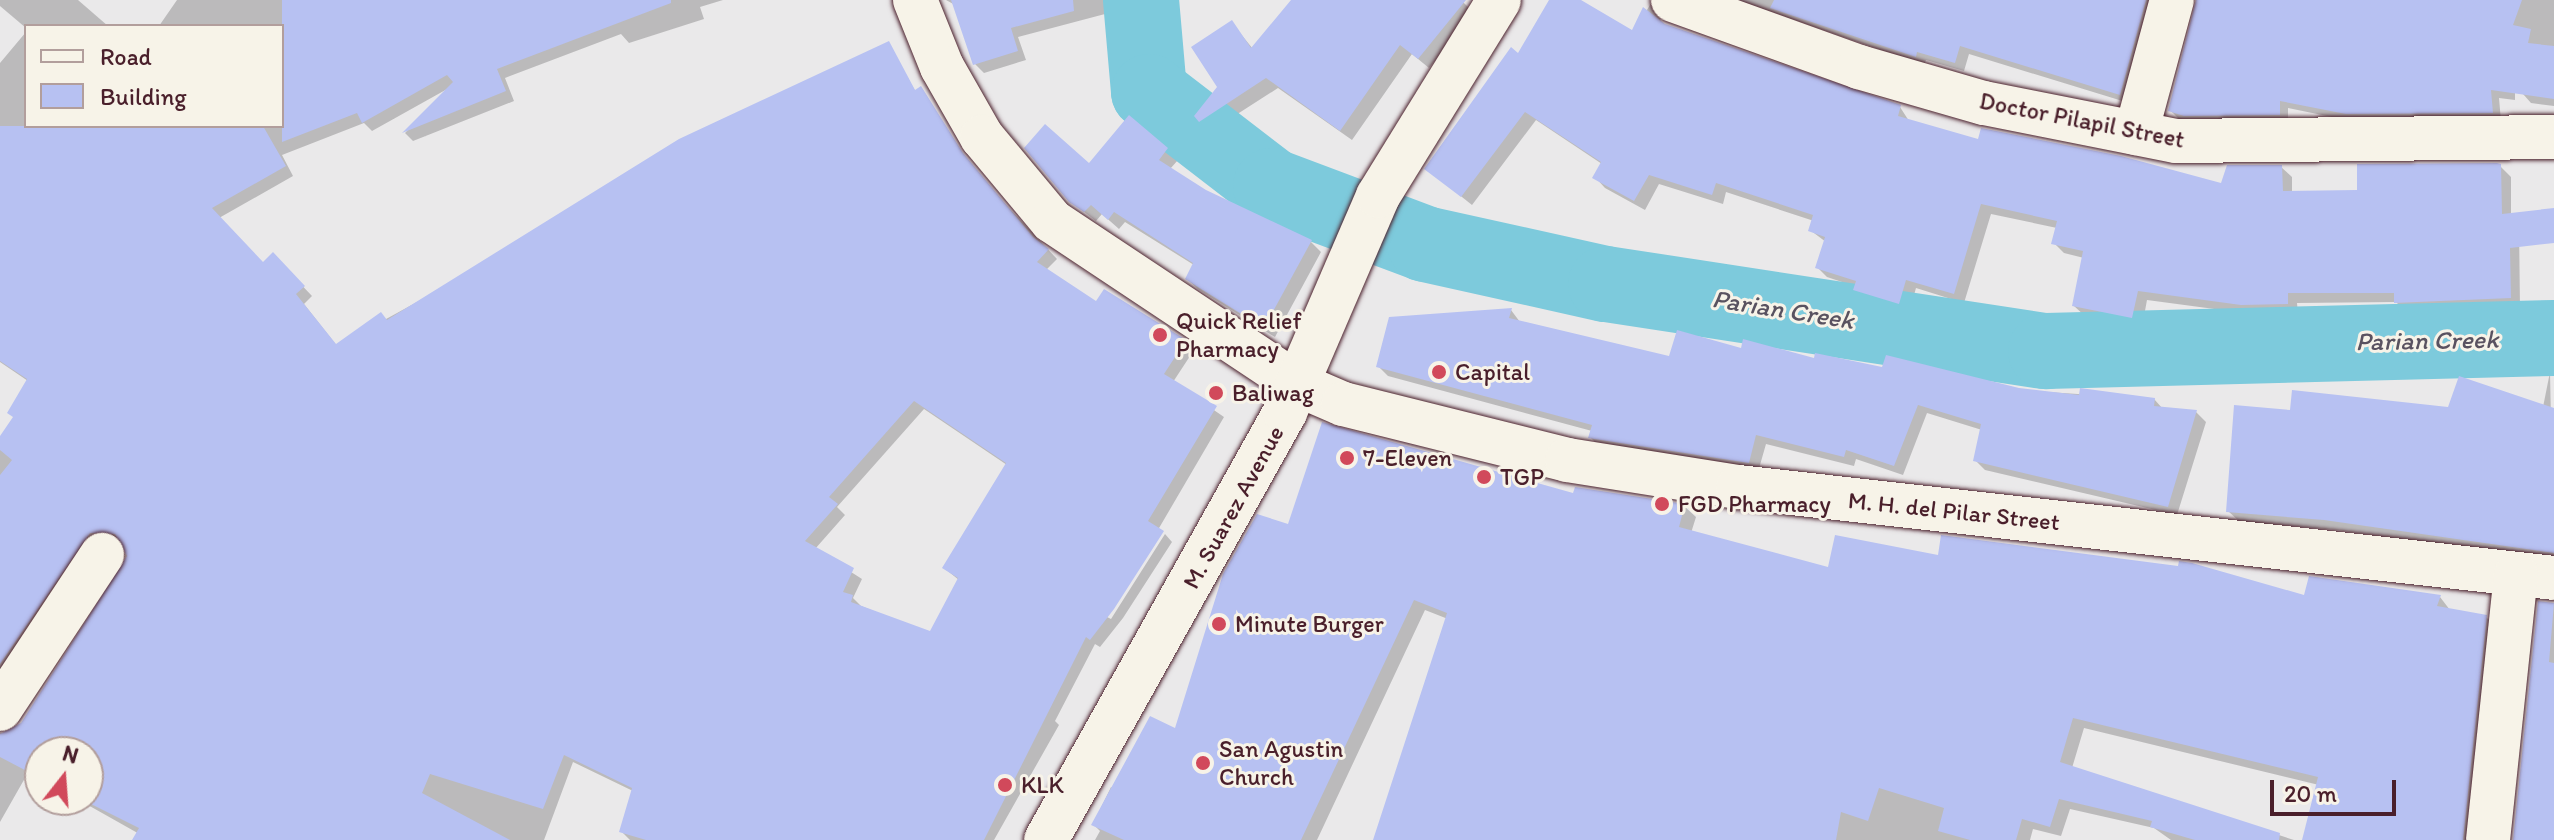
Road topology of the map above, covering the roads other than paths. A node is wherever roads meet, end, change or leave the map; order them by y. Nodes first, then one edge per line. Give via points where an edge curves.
1 (915, 0) edge
2 (1499, 0) edge
3 (1673, 0) edge
4 (2172, 0) edge
5 (2136, 133) junction
6 (2554, 137) edge
7 (1299, 385) junction
8 (102, 555) dead end
9 (2535, 576) edge
10 (0, 709) edge
11 (1046, 840) edge
12 (2488, 840) edge

1 - 7 street, M. H. del Pilar Street via 942,67 982,137 1052,221
2 - 7 street, M. Suarez Avenue via 1378,196
3 - 5 street, Doctor Pilapil Street via 1859,67 1984,103
4 - 5 street
5 - 6 street, Doctor Pilapil Street via 2176,141
7 - 9 street, M. H. del Pilar Street via 1343,404 1567,460 1713,483
7 - 11 street, M. Suarez Avenue
8 - 10 street
9 - 12 street

